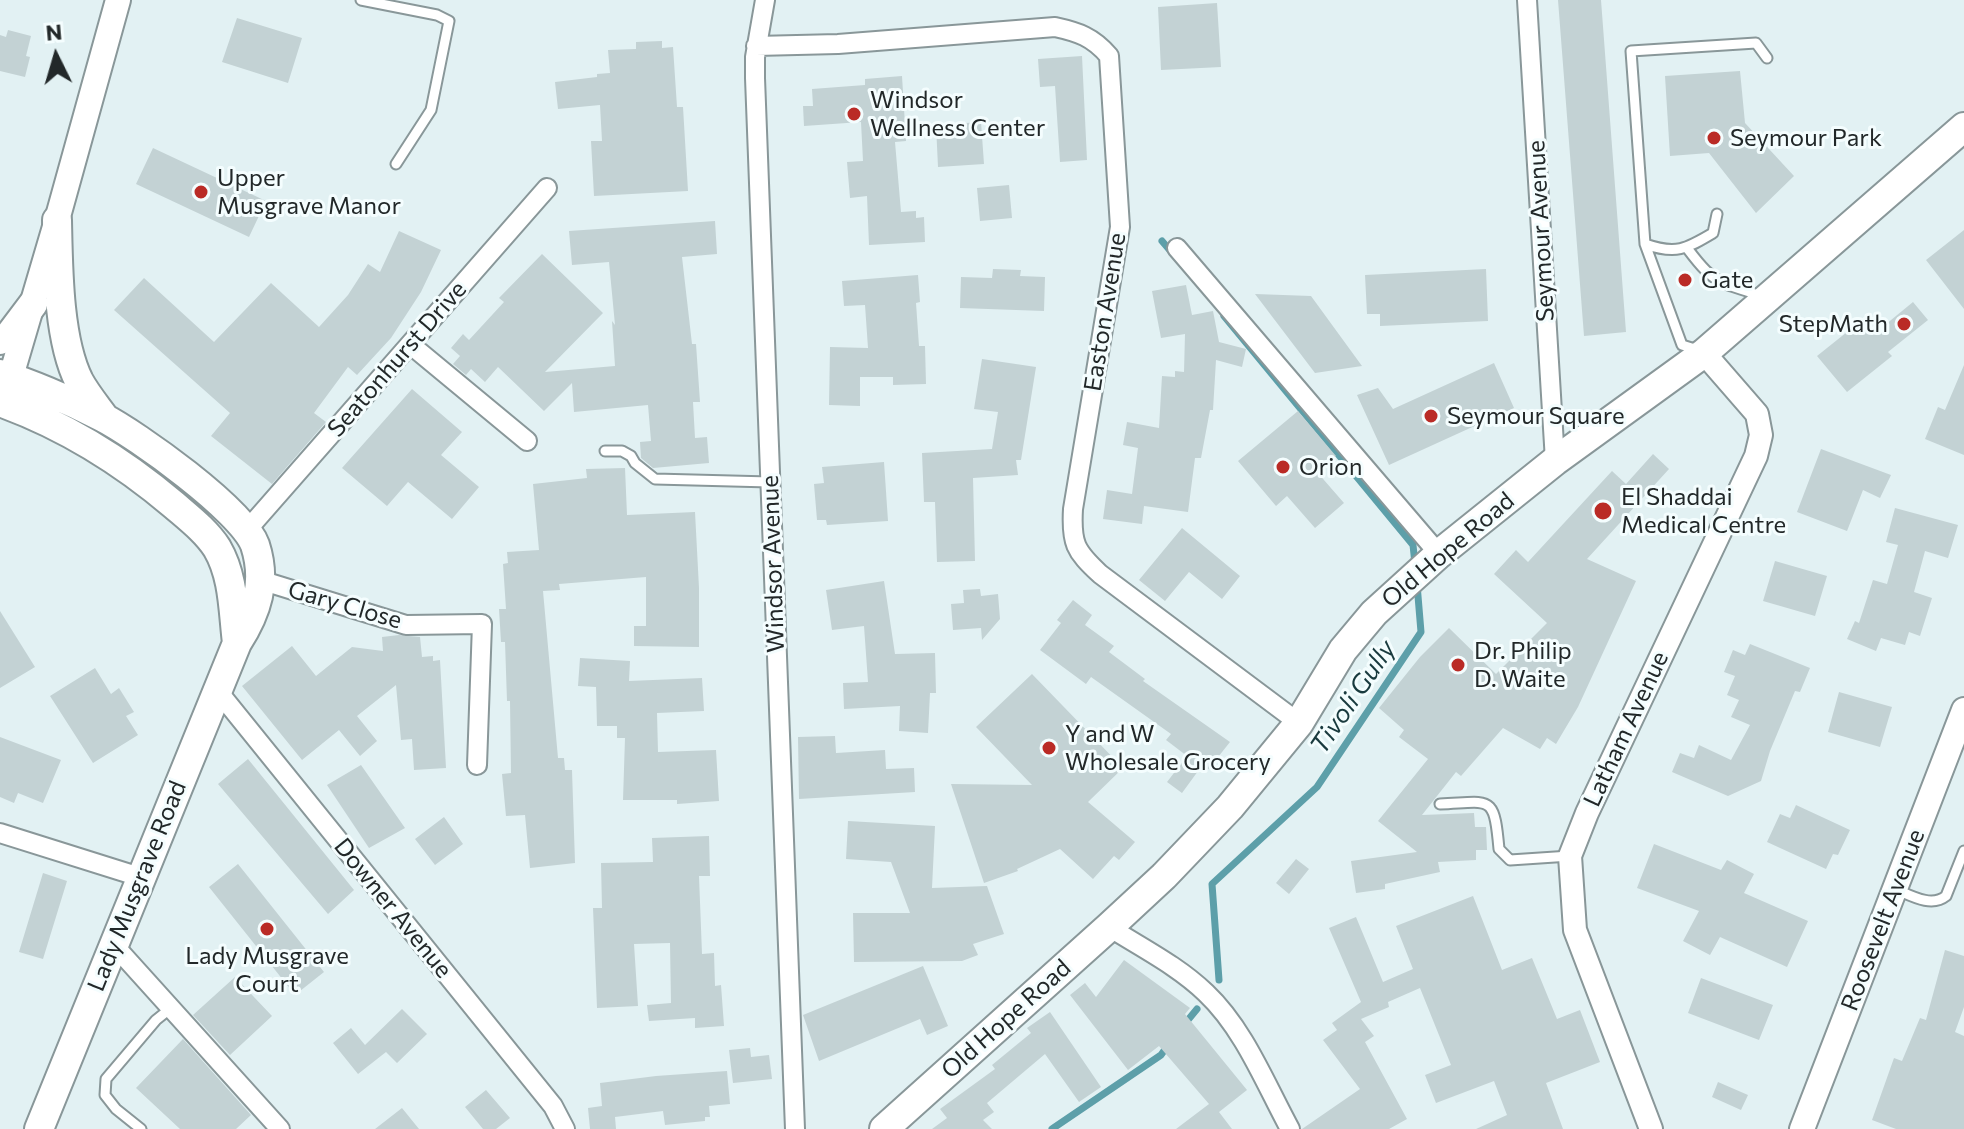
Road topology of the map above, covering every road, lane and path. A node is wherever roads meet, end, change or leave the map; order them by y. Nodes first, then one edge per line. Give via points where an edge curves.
1 (118, 0) edge
2 (361, 0) edge
3 (765, 0) edge
4 (1527, 0) edge
5 (756, 46) junction
6 (1767, 58) dead end
7 (1964, 127) edge
8 (396, 164) dead end
9 (547, 188) dead end
10 (1717, 214) dead end
11 (57, 220) junction
12 (1645, 244) junction
13 (1177, 248) dead end
14 (1687, 248) junction
15 (1764, 298) junction
16 (33, 304) junction
17 (0, 340) edge
18 (411, 345) junction
19 (1704, 353) junction
20 (3, 389) edge
21 (104, 418) junction
22 (527, 441) dead end
23 (605, 451) dead end
24 (1555, 461) junction
25 (770, 482) junction
26 (247, 530) junction
27 (1439, 554) junction
28 (260, 580) junction
29 (237, 643) junction
30 (217, 690) junction
31 (1964, 710) edge
32 (1299, 723) junction
33 (477, 765) dead end
34 (1440, 804) dead end
35 (0, 833) edge
36 (1964, 851) edge
37 (1570, 856) junction
38 (140, 877) junction
39 (1895, 889) junction
40 (1109, 927) junction
41 (113, 944) junction
42 (171, 1008) junction
43 (39, 1129) edge
44 (141, 1129) edge
45 (280, 1129) edge
46 (565, 1129) edge
47 (795, 1129) edge
48 (884, 1129) edge
49 (1290, 1129) edge
50 (1651, 1129) edge
51 (1802, 1129) edge

1 - 11 main road
2 - 8 lane via 449,21 431,110
3 - 5 street, Windsor Avenue
4 - 24 street, Seymour Avenue
5 - 25 street, Windsor Avenue
5 - 32 street, Easton Avenue via 1055,27 1098,42 1109,56 1120,227 1071,533 1078,554 1100,574
6 - 12 lane via 1756,43 1631,51
7 - 15 main road, Old Hope Road
9 - 18 street, Seatonhurst Drive
10 - 14 lane via 1713,233
11 - 16 main road
11 - 21 main road via 58,272 71,360
12 - 14 lane via 1667,252
12 - 19 lane via 1682,345
13 - 27 street
14 - 15 lane via 1720,282
15 - 19 main road, Old Hope Road
16 - 17 main road
16 - 20 main road
18 - 22 street
18 - 26 street, Seatonhurst Drive
19 - 24 main road, Old Hope Road
19 - 37 street, Latham Avenue via 1757,414 1761,435 1756,456
20 - 21 main road, Lady Musgrave Road via 57,396
20 - 29 main road, Lady Musgrave Road via 119,463 206,534 226,567
21 - 26 main road, Lady Musgrave Road via 180,470
23 - 25 lane via 631,456 655,479
24 - 27 main road, Old Hope Road
25 - 47 street, Windsor Avenue
26 - 28 main road, Lady Musgrave Road
27 - 32 main road, Old Hope Road via 1374,613 1343,650
28 - 29 main road, Lady Musgrave Road via 256,611
28 - 33 street, Gary Close via 406,625 482,624
29 - 30 main road, Lady Musgrave Road
30 - 38 main road, Lady Musgrave Road
30 - 46 street, Downer Avenue via 553,1106
31 - 39 main road, Roosevelt Avenue
32 - 40 main road, Old Hope Road via 1230,807
34 - 37 lane via 1485,802 1493,807 1499,849 1510,860
35 - 38 street
36 - 39 lane via 1940,900 1930,902
37 - 50 street, Latham Avenue via 1575,930
38 - 41 main road, Lady Musgrave Road
39 - 51 main road, Roosevelt Avenue
40 - 48 main road, Old Hope Road
40 - 49 street via 1181,972 1233,1023
41 - 42 street
41 - 43 main road, Lady Musgrave Road
42 - 44 lane via 106,1079 105,1095
42 - 45 street

